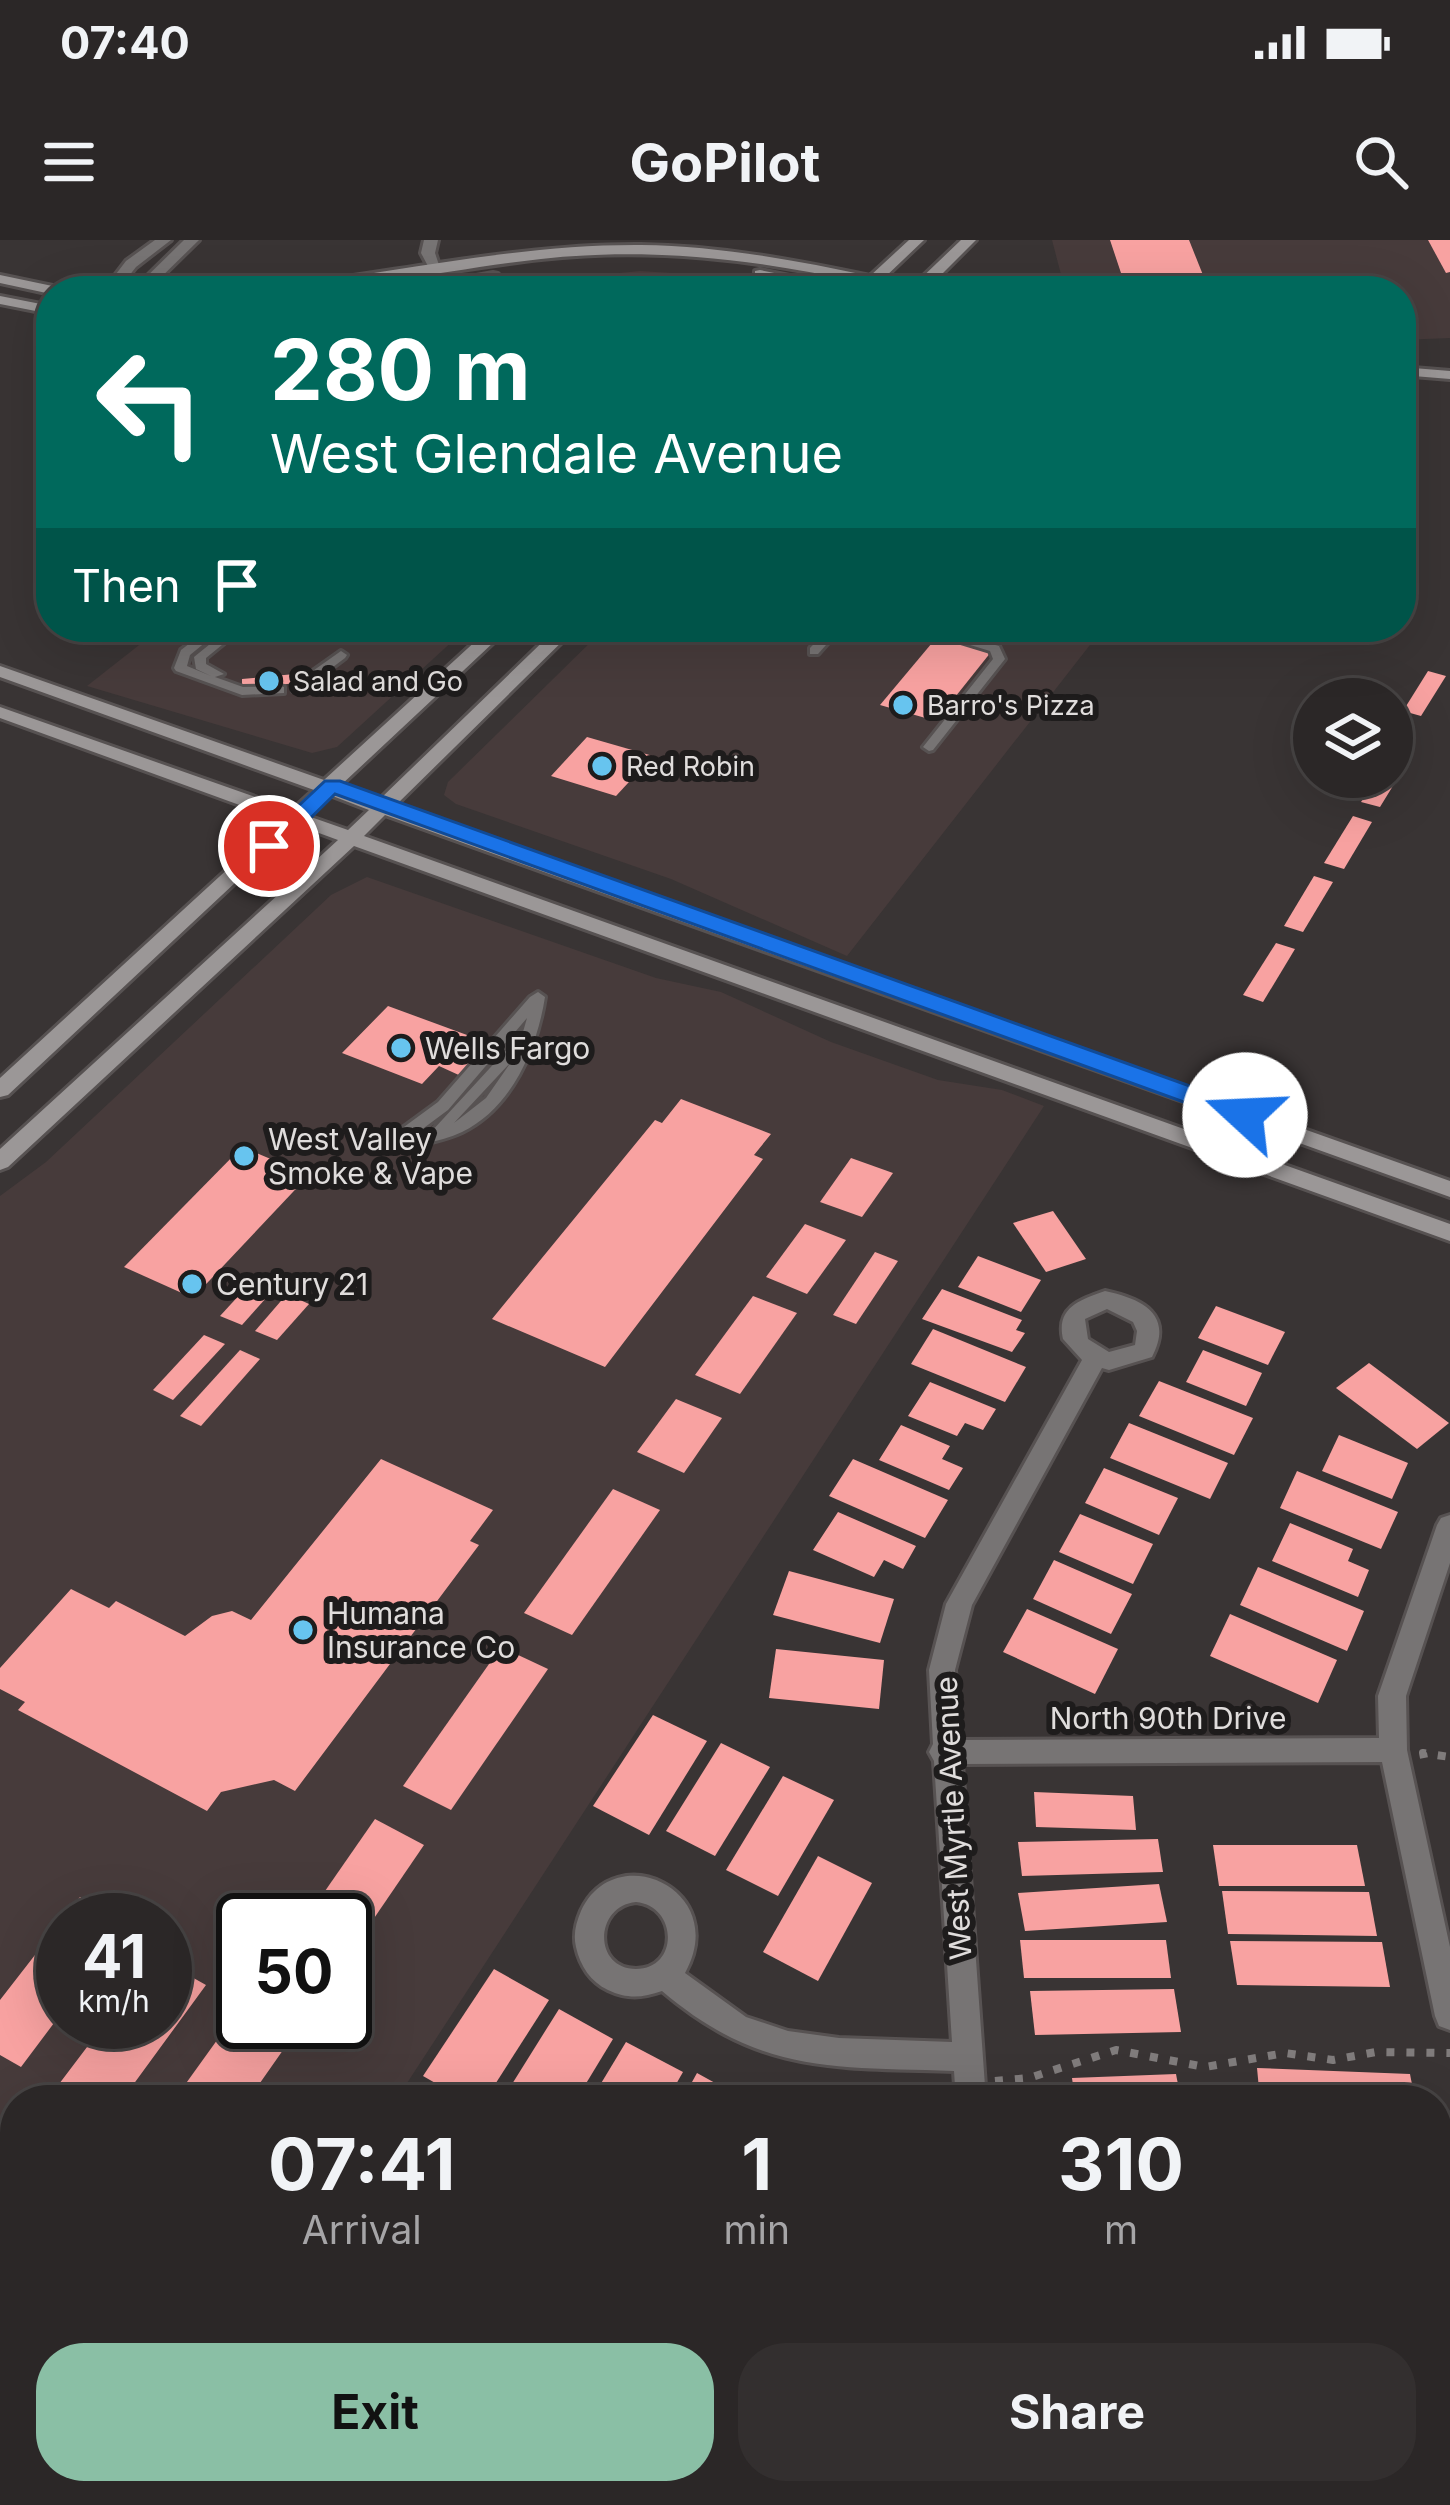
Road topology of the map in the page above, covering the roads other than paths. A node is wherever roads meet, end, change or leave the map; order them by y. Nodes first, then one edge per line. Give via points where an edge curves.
1 (164, 240) edge
2 (192, 240) edge
3 (430, 240) edge
4 (917, 240) edge
5 (969, 240) edge
6 (436, 268) junction
7 (122, 276) edge
8 (155, 276) edge
9 (379, 276) edge
10 (499, 276) edge
11 (770, 276) edge
12 (834, 276) edge
13 (879, 276) edge
14 (932, 276) edge
15 (0, 279) edge
16 (36, 287) edge
17 (0, 300) edge
18 (36, 307) edge
19 (1416, 372) edge
20 (1450, 375) edge
21 (198, 642) edge
22 (219, 642) edge
23 (485, 642) edge
24 (553, 642) edge
25 (822, 642) edge
26 (968, 642) edge
27 (814, 651) dead end
28 (341, 655) dead end
29 (0, 675) edge
30 (228, 684) junction
31 (297, 688) dead end
32 (280, 690) dead end
33 (0, 712) edge
34 (929, 747) dead end
35 (332, 785) junction
36 (385, 805) junction
37 (295, 821) junction
38 (347, 841) junction
39 (1011, 1032) junction
40 (985, 1066) junction
41 (0, 1090) edge
42 (437, 1132) joint
43 (0, 1162) edge
44 (1450, 1189) edge
45 (1450, 1233) edge
46 (1096, 1358) dead end
47 (1450, 1525) edge
48 (1393, 1750) junction
49 (943, 1752) junction
50 (663, 1973) dead end
51 (1450, 2016) edge
52 (970, 2080) edge

1 - 7 street
2 - 8 street
3 - 6 street
4 - 13 main road
5 - 14 main road
6 - 9 main road
6 - 12 main road via 660,249 783,261
10 - 11 main road via 653,264
15 - 16 main road
17 - 18 main road
19 - 20 main road
21 - 30 lane via 180,668
22 - 30 lane via 200,666
23 - 35 main road
24 - 36 main road
25 - 27 lane
26 - 34 lane via 999,659
28 - 31 lane
29 - 35 main road
30 - 32 lane
33 - 37 main road
35 - 36 main road
35 - 37 main road
36 - 38 main road
36 - 39 main road
37 - 38 main road
37 - 41 main road
38 - 40 main road
38 - 43 main road
39 - 40 main road
39 - 44 main road
40 - 45 main road
42 - 42 lane via 462,1126 519,1065 538,998 443,1106 388,1147
46 - 49 street, West Myrtle Avenue via 958,1604 942,1670
47 - 48 street via 1392,1696
48 - 49 street, North 90th Drive
48 - 51 street
49 - 52 street, West Myrtle Avenue
50 - 52 street via 716,2017 765,2040

